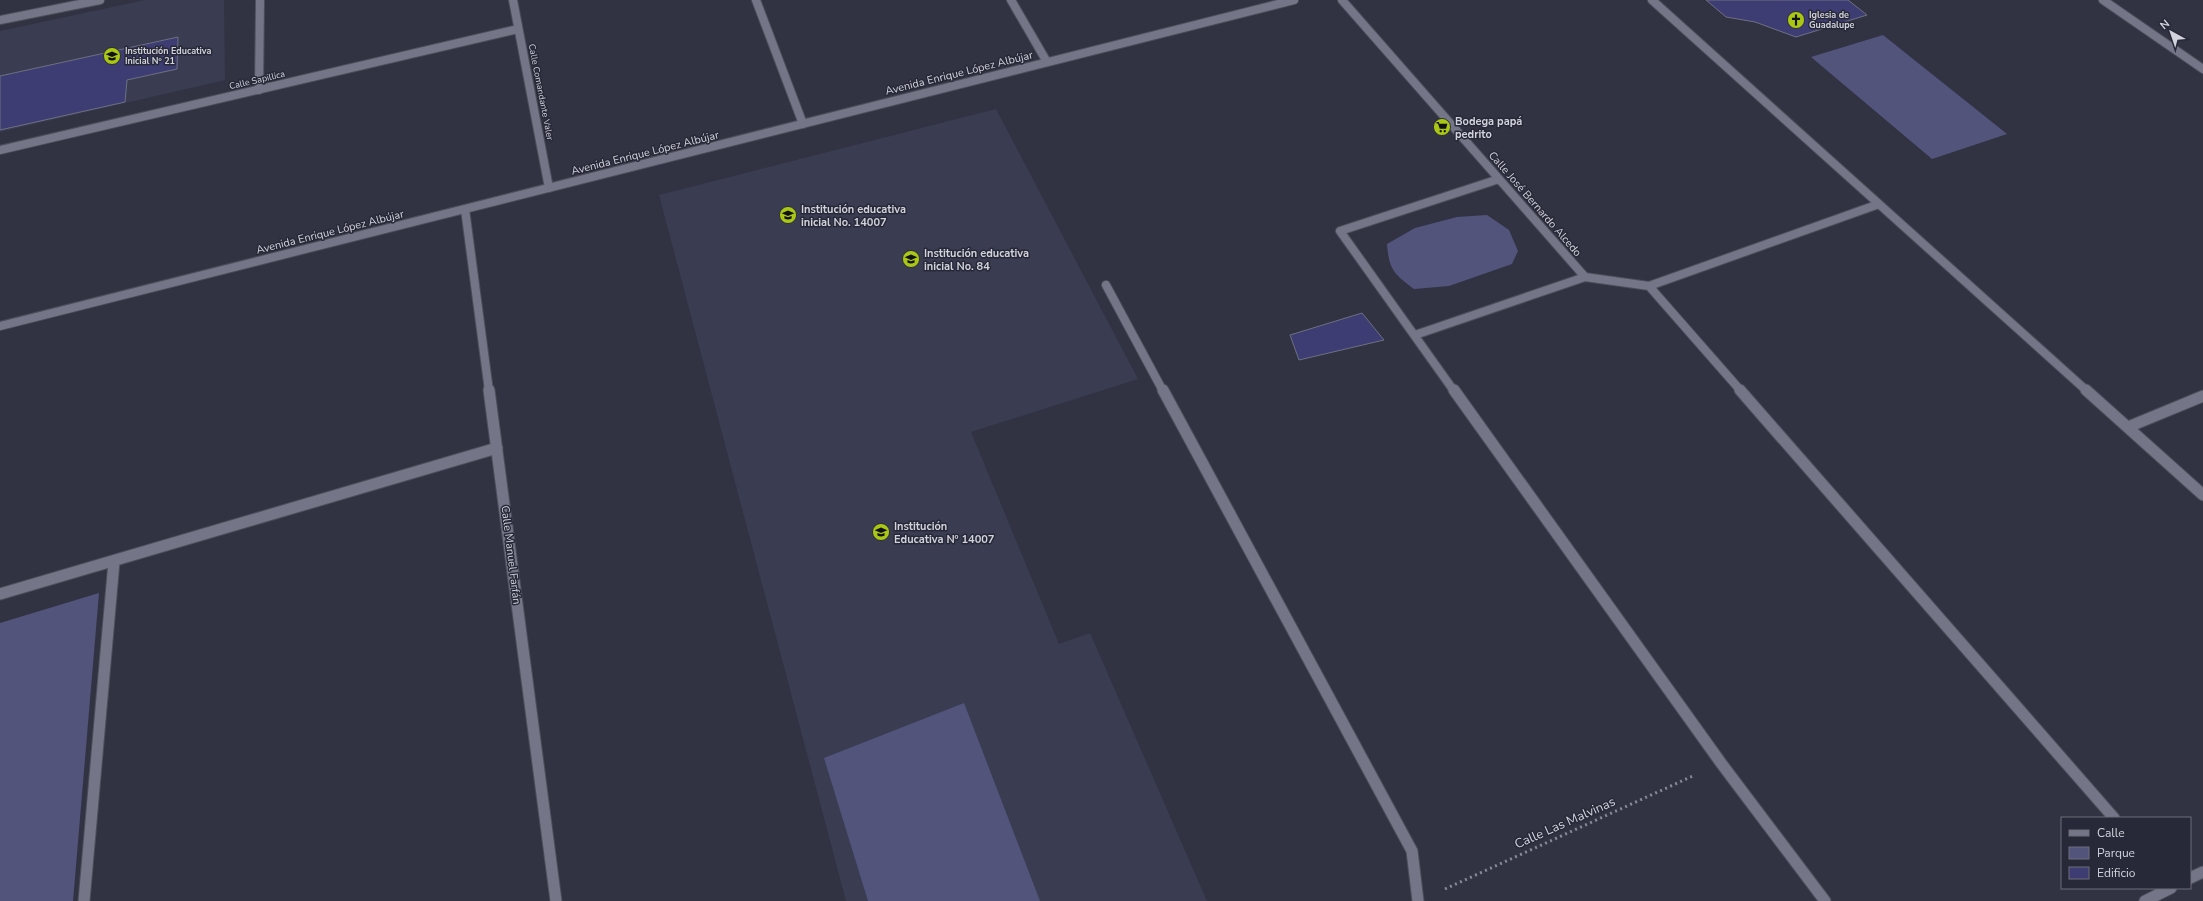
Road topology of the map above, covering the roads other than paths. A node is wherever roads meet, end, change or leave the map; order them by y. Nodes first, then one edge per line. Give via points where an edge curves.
1 (100, 0) edge
2 (260, 0) edge
3 (512, 0) edge
4 (756, 0) edge
5 (1011, 0) edge
6 (1294, 0) edge
7 (1342, 0) edge
8 (1652, 0) edge
9 (2103, 0) edge
10 (0, 20) edge
11 (518, 29) junction
12 (1047, 62) junction
13 (2203, 69) edge
14 (259, 90) junction
15 (803, 124) junction
16 (0, 150) edge
17 (1499, 179) junction
18 (549, 188) junction
19 (1879, 204) junction
20 (465, 209) junction
21 (1584, 277) junction
22 (1106, 286) dead end
23 (1649, 286) junction
24 (0, 326) edge
25 (1415, 335) junction
26 (2203, 396) edge
27 (2128, 427) junction
28 (497, 448) junction
29 (2203, 495) edge
30 (114, 562) junction
31 (0, 594) edge
32 (2113, 817) edge
33 (2203, 872) edge
34 (2191, 878) edge
35 (2169, 889) edge
36 (84, 901) edge
37 (556, 901) edge
38 (1418, 901) edge
39 (1825, 901) edge
40 (2146, 901) edge

1 - 10 street
2 - 14 street
3 - 11 street, Calle Comandante Valer
4 - 15 street
5 - 12 street
6 - 12 street, Avenida Enrique López Albújar
7 - 17 street, Calle José Bernardo Alcedo
8 - 19 street
9 - 13 street
11 - 14 street, Calle Sapillica
11 - 18 street, Calle Comandante Valer
12 - 15 street, Avenida Enrique López Albújar
14 - 16 street, Calle Sapillica
15 - 18 street, Avenida Enrique López Albújar
17 - 21 street, Calle José Bernardo Alcedo
17 - 25 street via 1340,231
18 - 20 street, Avenida Enrique López Albújar
19 - 23 street
19 - 27 street
20 - 24 street, Avenida Enrique López Albújar
20 - 28 street, Calle Manuel Farfán
21 - 23 street
21 - 25 street
22 - 38 street via 1412,851
23 - 32 street
25 - 39 street via 1721,763
26 - 27 street
27 - 29 street
28 - 30 street
28 - 37 street, Calle Manuel Farfán
30 - 31 street
30 - 36 street
33 - 34 street
35 - 40 street

